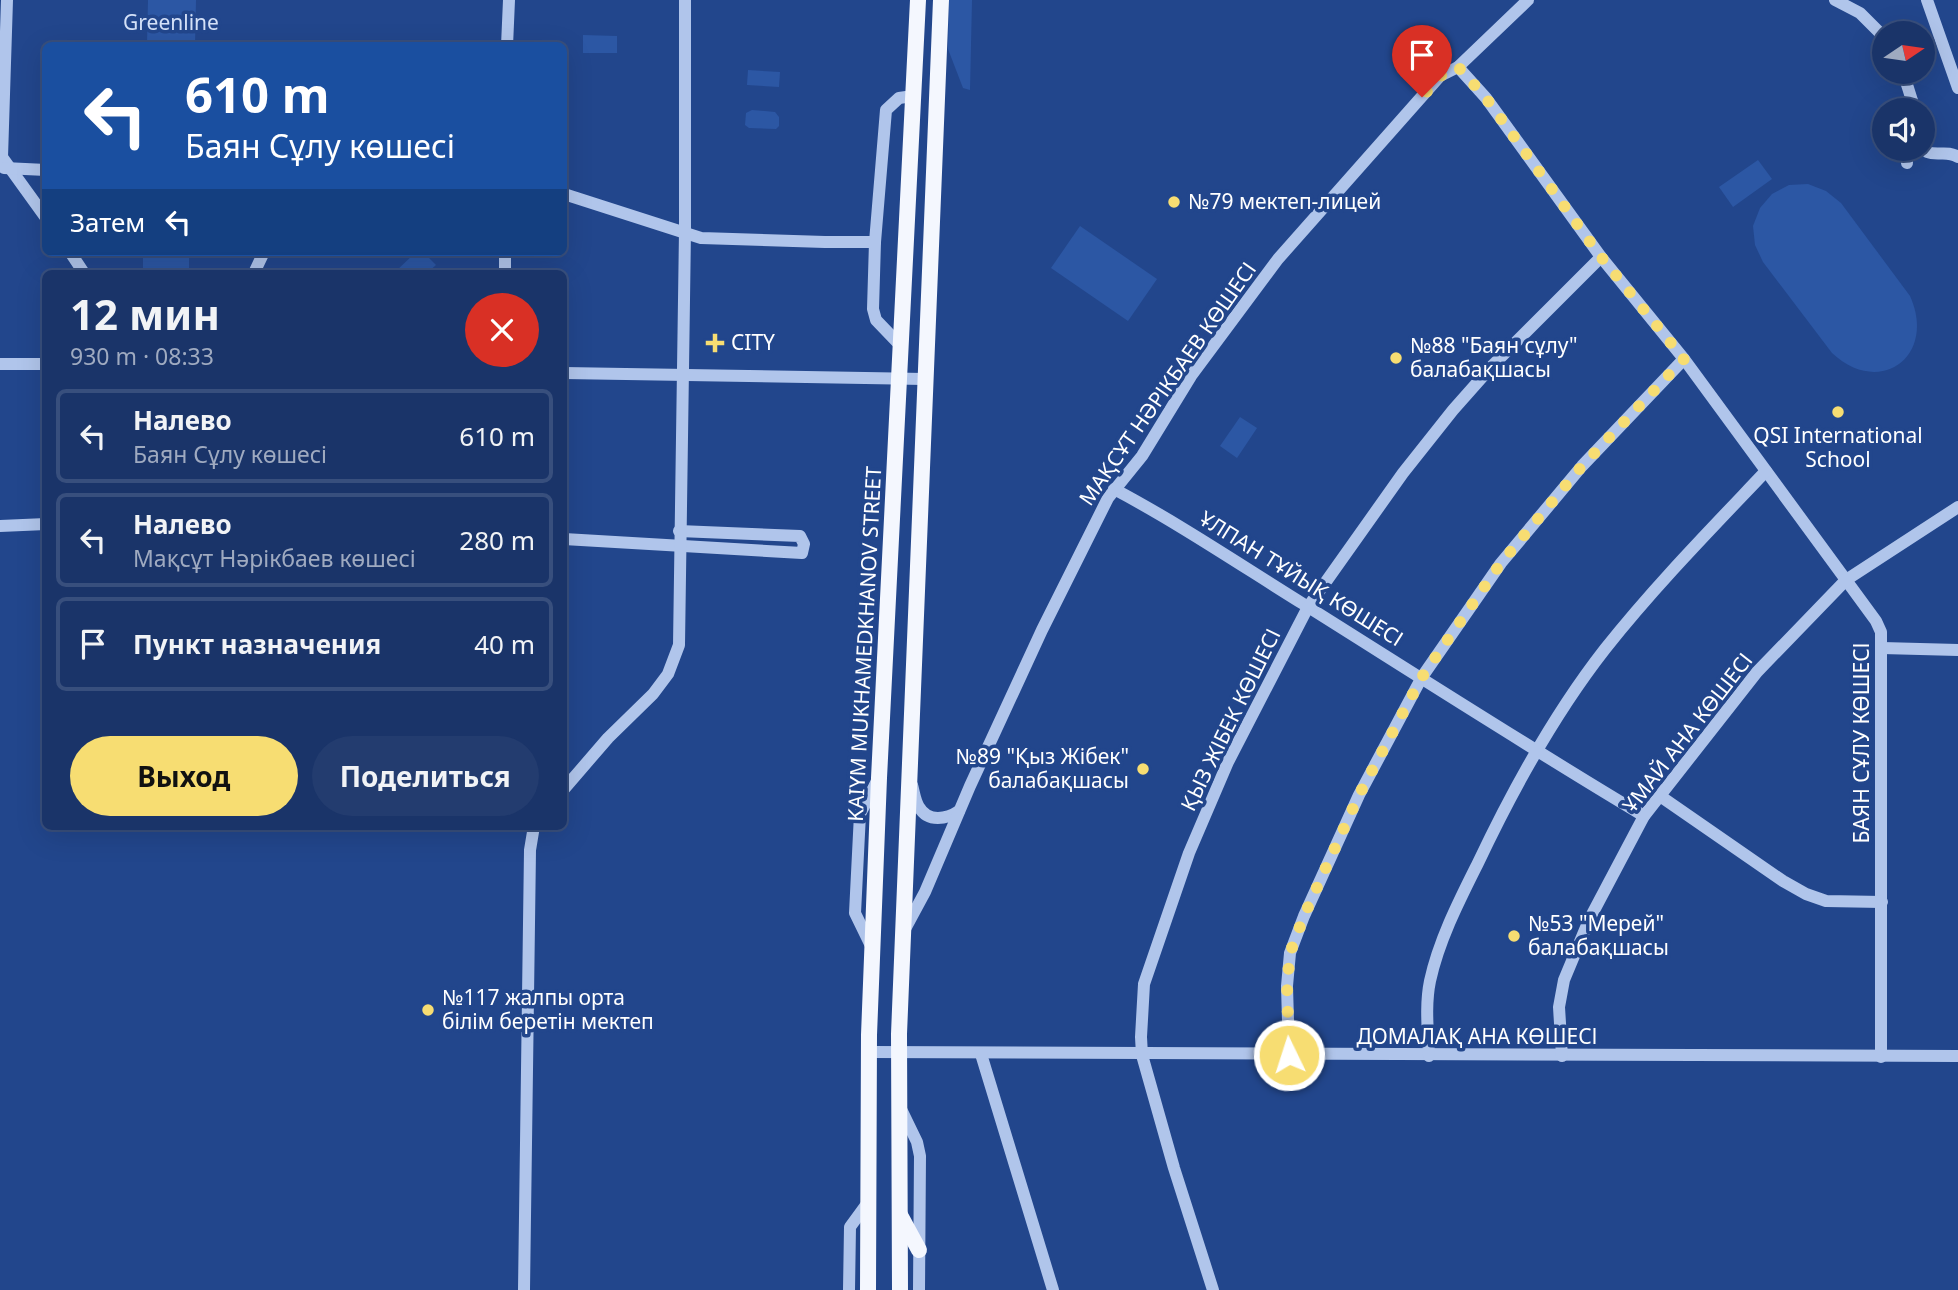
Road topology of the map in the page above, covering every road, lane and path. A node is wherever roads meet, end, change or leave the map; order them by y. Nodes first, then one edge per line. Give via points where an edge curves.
1 (7, 0) edge
2 (509, 0) edge
3 (685, 0) edge
4 (918, 0) edge
5 (941, 0) edge
6 (1528, 0) edge
7 (1835, 0) edge
8 (1927, 0) edge
9 (1872, 24) edge
10 (508, 42) edge
11 (1458, 67) junction
12 (1958, 88) edge
13 (913, 96) junction
14 (1935, 154) edge
15 (1958, 157) edge
16 (5, 168) edge
17 (42, 170) edge
18 (567, 195) edge
19 (42, 213) edge
20 (685, 231) junction
21 (875, 242) junction
22 (1601, 257) junction
23 (900, 345) junction
24 (1684, 359) junction
25 (0, 364) edge
26 (42, 364) edge
27 (567, 373) edge
28 (683, 375) junction
29 (899, 379) junction
30 (924, 379) junction
31 (1766, 471) junction
32 (1114, 489) junction
33 (1958, 508) edge
34 (42, 524) edge
35 (679, 525) junction
36 (0, 526) edge
37 (567, 539) edge
38 (680, 545) junction
39 (1846, 580) junction
40 (1308, 607) junction
41 (1882, 648) junction
42 (1958, 650) edge
43 (1422, 677) junction
44 (1537, 752) junction
45 (908, 770) junction
46 (567, 786) edge
47 (1660, 796) junction
48 (960, 811) junction
49 (1644, 816) junction
50 (533, 830) edge
51 (1882, 902) junction
52 (902, 935) junction
53 (870, 1052) junction
54 (898, 1053) junction
55 (981, 1054) junction
56 (1142, 1055) junction
57 (1289, 1055) junction
58 (1429, 1056) junction
59 (1562, 1056) junction
60 (1958, 1056) edge
61 (1881, 1057) junction
62 (898, 1104) junction
63 (869, 1201) junction
64 (899, 1214) junction
65 (919, 1250) junction
66 (524, 1290) edge
67 (849, 1290) edge
68 (868, 1290) edge
69 (900, 1290) edge
70 (919, 1290) edge
71 (1054, 1290) edge
72 (1213, 1290) edge

1 - 16 street
2 - 10 street
3 - 20 street
4 - 13 main road, KAIYM MUKHAMEDKHANOV STREET
5 - 30 main road
6 - 11 street, МАҚСҰТ НӘРІКБАЕВ КӨШЕСІ
7 - 9 street via 1860,12
8 - 12 street
11 - 22 street, БАЯН СҰЛУ КӨШЕСІ via 1486,98
11 - 32 street, МАҚСҰТ НӘРІКБАЕВ КӨШЕСІ via 1440,76 1278,259 1191,376 1142,456
13 - 21 street via 899,98 886,110
13 - 23 main road, KAIYM MUKHAMEDKHANOV STREET
14 - 15 street
16 - 17 street
16 - 19 street
18 - 20 street
20 - 21 street via 713,238
20 - 28 street
21 - 23 street via 873,309 876,320
22 - 24 street, БАЯН СҰЛУ КӨШЕСІ
22 - 40 street, ҚЫЗ ЖІБЕК КӨШЕСІ via 1453,410
23 - 29 main road, KAIYM MUKHAMEDKHANOV STREET
24 - 31 street, БАЯН СҰЛУ КӨШЕСІ
24 - 43 street via 1582,466 1501,563
25 - 26 street
27 - 28 street
28 - 29 street
28 - 35 street
29 - 30 street
29 - 53 main road, KAIYM MUKHAMEDKHANOV STREET
30 - 45 main road
31 - 39 street, БАЯН СҰЛУ КӨШЕСІ
31 - 44 street via 1653,591 1605,650
32 - 40 street, ҰЛПАН ТҰЙЫҚ КӨШЕСІ
32 - 48 street, МАҚСҰТ НӘРІКБАЕВ КӨШЕСІ via 1042,630
33 - 39 street, ҰМАЙ АНА КӨШЕСІ
34 - 36 street
35 - 38 street
35 - 38 street via 800,536 804,544 802,553
37 - 38 street
38 - 46 street via 679,645 668,674
39 - 41 street, БАЯН СҰЛУ КӨШЕСІ via 1876,621
39 - 47 street, ҰМАЙ АНА КӨШЕСІ via 1757,672
40 - 43 street, ҰЛПАН ТҰЙЫҚ КӨШЕСІ
40 - 56 street, ҚЫЗ ЖІБЕК КӨШЕСІ via 1228,762 1189,853 1144,985
41 - 42 street
41 - 51 street, БАЯН СҰЛУ КӨШЕСІ
43 - 44 street, ҰЛПАН ТҰЙЫҚ КӨШЕСІ
43 - 57 street via 1359,795 1290,953
44 - 49 street, ҰЛПАН ТҰЙЫҚ КӨШЕСІ
44 - 58 street via 1491,835 1436,957 1427,1008
45 - 48 street via 919,809 947,819
45 - 52 main road
47 - 49 street, ҰМАЙ АНА КӨШЕСІ
47 - 51 street via 1806,894 1826,901
48 - 52 street, МАҚСҰТ НӘРІКБАЕВ КӨШЕСІ
49 - 59 street, ҰМАЙ АНА КӨШЕСІ via 1589,920 1564,980 1559,1007
50 - 66 street
51 - 61 street, БАЯН СҰЛУ КӨШЕСІ
52 - 54 main road
53 - 54 street, ДОМАЛАҚ АНА КӨШЕСІ
53 - 63 main road, KAIYM MUKHAMEDKHANOV STREET
54 - 55 street, ДОМАЛАҚ АНА КӨШЕСІ
54 - 62 main road
55 - 56 street, ДОМАЛАҚ АНА КӨШЕСІ
55 - 71 street
56 - 57 street, ДОМАЛАҚ АНА КӨШЕСІ
56 - 72 street, ҚЫЗ ЖІБЕК КӨШЕСІ
57 - 58 street, ДОМАЛАҚ АНА КӨШЕСІ
58 - 59 street, ДОМАЛАҚ АНА КӨШЕСІ
59 - 61 street, ДОМАЛАҚ АНА КӨШЕСІ
60 - 61 street, ДОМАЛАҚ АНА КӨШЕСІ
62 - 64 main road
62 - 65 street via 920,1156
63 - 67 street via 850,1227
63 - 68 main road, KAIYM MUKHAMEDKHANOV STREET
64 - 65 main road
64 - 69 main road
65 - 70 street

